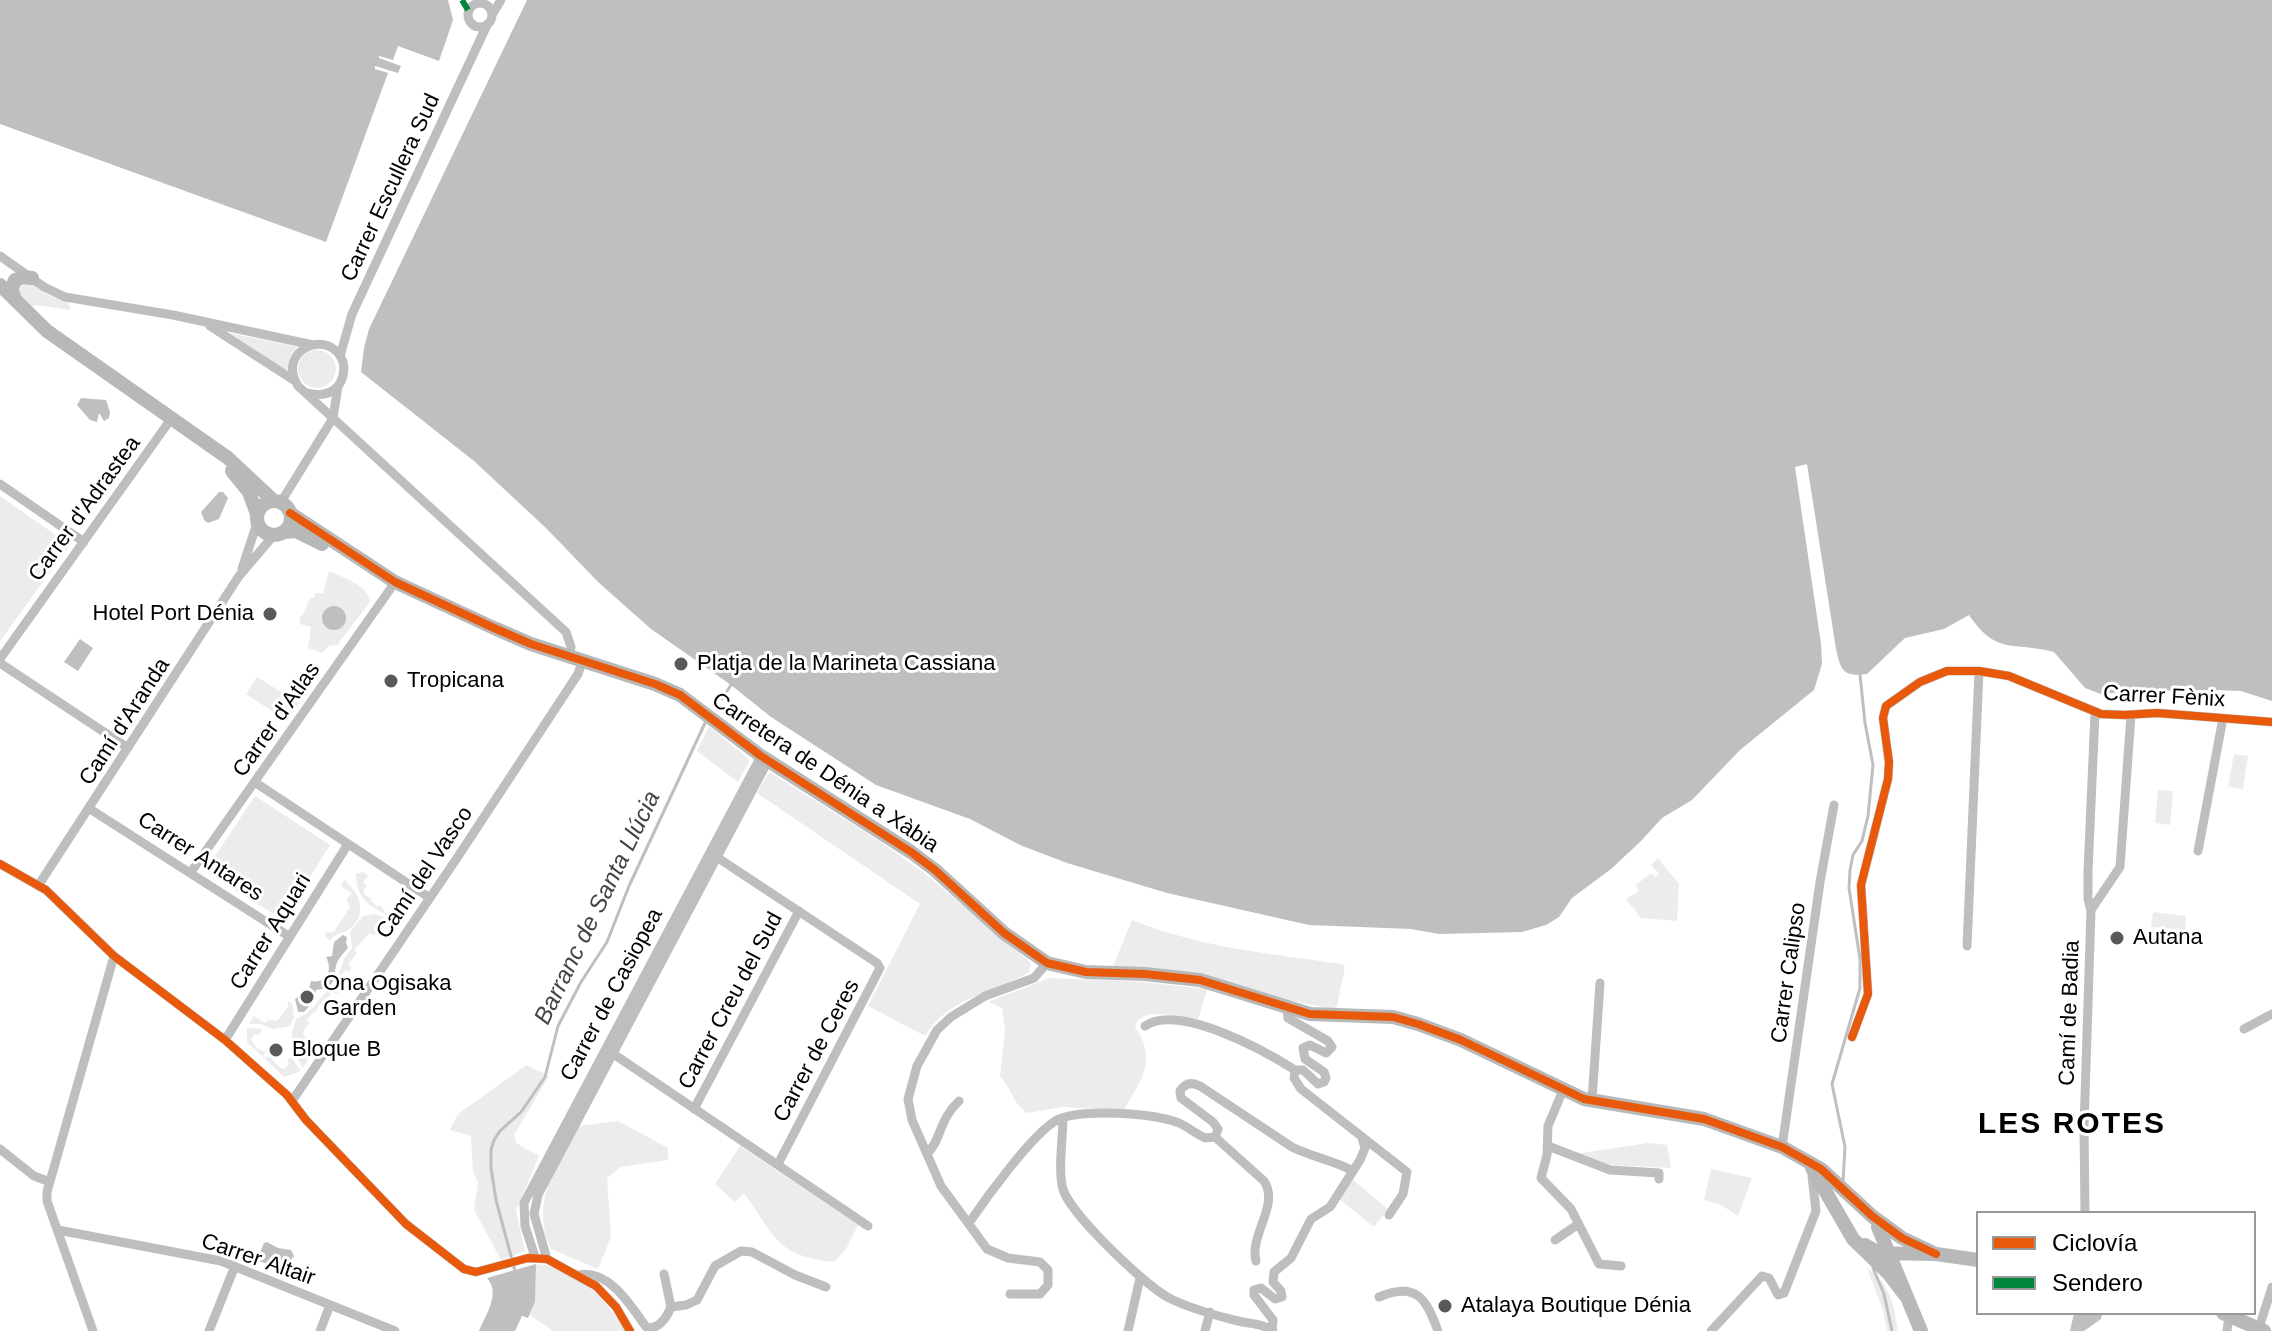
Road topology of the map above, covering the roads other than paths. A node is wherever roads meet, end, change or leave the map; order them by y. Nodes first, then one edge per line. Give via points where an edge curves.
1 (462, 0) edge
2 (501, 0) edge
3 (488, 2) edge
4 (468, 10) junction
5 (490, 20) junction
6 (474, 25) junction
7 (472, 57) junction
8 (0, 256) edge
9 (32, 278) junction
10 (0, 284) edge
11 (7, 297) edge
12 (204, 322) junction
13 (344, 335) junction
14 (313, 345) junction
15 (328, 346) junction
16 (340, 356) junction
17 (295, 381) junction
18 (338, 386) junction
19 (308, 393) junction
20 (333, 418) junction
21 (171, 419) junction
22 (217, 453) junction
23 (0, 484) edge
24 (282, 505) junction
25 (257, 519) junction
26 (279, 534) junction
27 (84, 542) junction
28 (239, 576) junction
29 (391, 588) junction
30 (443, 604) junction
31 (576, 660) junction
32 (0, 661) edge
33 (1979, 671) junction
34 (2095, 713) junction
35 (2131, 715) junction
36 (2223, 718) junction
37 (2272, 722) edge
38 (128, 748) junction
39 (764, 759) junction
40 (256, 783) junction
41 (1834, 805) dead end
42 (90, 809) junction
43 (348, 844) junction
44 (2198, 851) dead end
45 (713, 854) junction
46 (0, 864) edge
47 (191, 872) junction
48 (38, 886) junction
49 (430, 898) junction
50 (2091, 910) junction
51 (799, 911) junction
52 (290, 937) junction
53 (1967, 946) dead end
54 (114, 956) junction
55 (1047, 963) junction
56 (1600, 983) dead end
57 (1287, 1007) junction
58 (2272, 1014) edge
59 (1145, 1026) dead end
60 (2244, 1029) dead end
61 (1852, 1037) dead end
62 (225, 1040) junction
63 (608, 1051) junction
64 (1295, 1070) junction
65 (1563, 1090) junction
66 (1592, 1100) junction
67 (292, 1101) junction
68 (959, 1101) dead end
69 (694, 1109) junction
70 (1063, 1118) junction
71 (1215, 1137) junction
72 (1362, 1138) junction
73 (1548, 1146) junction
74 (1782, 1147) junction
75 (0, 1149) edge
76 (927, 1154) junction
77 (1802, 1158) junction
78 (778, 1164) junction
79 (1353, 1171) junction
80 (1659, 1179) dead end
81 (50, 1182) junction
82 (2085, 1211) edge
83 (1389, 1215) dead end
84 (1875, 1222) junction
85 (969, 1223) junction
86 (1577, 1225) junction
87 (868, 1226) dead end
88 (58, 1230) junction
89 (1555, 1240) dead end
90 (1858, 1243) junction
91 (1891, 1254) junction
92 (1936, 1254) junction
93 (532, 1258) junction
94 (547, 1259) junction
95 (1976, 1260) edge
96 (1256, 1261) dead end
97 (235, 1266) junction
98 (1621, 1266) dead end
99 (664, 1274) dead end
100 (579, 1275) junction
101 (1140, 1278) junction
102 (826, 1287) dead end
103 (2272, 1287) edge
104 (1010, 1294) dead end
105 (1905, 1295) junction
106 (1379, 1297) dead end
107 (330, 1305) junction
108 (671, 1307) junction
109 (1210, 1312) junction
110 (2226, 1320) edge
111 (2262, 1330) edge
112 (93, 1331) edge
113 (209, 1331) edge
114 (320, 1331) edge
115 (395, 1331) edge
116 (630, 1331) edge
117 (1128, 1331) edge
118 (1205, 1331) edge
119 (1272, 1331) edge
120 (1438, 1331) edge
121 (1711, 1331) edge
122 (1921, 1331) edge

1 - 4 street
2 - 5 street, Carrer Escullera Sud
3 - 4 street
3 - 5 street
4 - 6 street
5 - 6 street
5 - 7 street, Carrer Escullera Sud
6 - 7 street, Carrer Escullera Sud
7 - 13 street, Carrer Escullera Sud
8 - 9 street
9 - 11 street via 15,280
9 - 12 street via 65,297
10 - 11 street, Carretera de Dénia a Xàbia
11 - 21 street, Carretera de Dénia a Xàbia
12 - 14 street
12 - 17 street
13 - 15 street
13 - 16 street, Carrer Escullera Sud
14 - 15 street
14 - 17 street via 295,359
15 - 16 street
16 - 18 street via 344,374
17 - 19 street
18 - 19 street via 324,395
18 - 20 street
19 - 20 street
20 - 24 street
20 - 31 street via 566,632
21 - 22 street, Carretera de Dénia a Xàbia
21 - 27 street, Carrer d'Adrastea
22 - 24 street, Carretera de Dénia a Xàbia
22 - 25 street, Carretera de Dénia a Xàbia via 246,488
23 - 27 street
24 - 25 street via 263,505
24 - 26 street via 290,523
24 - 30 street, Carretera de Dénia a Xàbia via 383,574
25 - 26 street via 263,532
25 - 28 street, Camí d'Aranda
26 - 28 street, Camí d'Aranda
26 - 29 street, Carretera de Dénia a Xàbia via 296,531 311,537
27 - 32 street, Carrer d'Adrastea
28 - 38 street, Camí d'Aranda
29 - 30 street, Carretera de Dénia a Xàbia
29 - 40 street, Carrer d'Atlas
30 - 31 street, Carretera de Dénia a Xàbia
31 - 39 street, Carretera de Dénia a Xàbia via 673,691
31 - 49 street, Camí del Vasco via 578,674
32 - 38 street
33 - 34 street, Carrer Fènix via 2017,679
33 - 53 street
33 - 61 street, Carrer Fènix via 1943,671 1884,710 1888,779 1861,885 1868,994
34 - 35 street, Carrer Fènix
34 - 50 street, Camí de Badia
35 - 36 street, Carrer Fènix
35 - 50 street, Camí de Badia via 2120,867
36 - 37 street, Carrer Fènix
36 - 44 street
38 - 42 street, Camí d'Aranda
39 - 45 street, Carrer de Casiopea
39 - 55 street, Carretera de Dénia a Xàbia via 911,852
40 - 43 street
40 - 47 street, Carrer d'Atlas
41 - 74 street, Carrer Calipso
42 - 47 street, Carrer Antares
42 - 48 street, Camí d'Aranda
43 - 49 street
43 - 52 street, Carrer Aquari
45 - 51 street, Carrer de Ceres
45 - 63 street, Carrer de Casiopea
46 - 48 street
47 - 52 street, Carrer Antares
48 - 54 street
49 - 67 street, Camí del Vasco
50 - 82 street, Camí de Badia
51 - 69 street, Carrer Creu del Sud
51 - 78 street, Carrer de Ceres via 880,968
52 - 62 street, Carrer Aquari
54 - 62 street
54 - 81 street
55 - 57 street, Carretera de Dénia a Xàbia via 1086,972 1200,980
55 - 76 street via 1034,978 963,1009 929,1042 908,1099
56 - 66 street
57 - 64 street via 1290,1020 1332,1047 1326,1053 1310,1045 1302,1052 1326,1075 1324,1082 1318,1084
57 - 65 street, Carretera de Dénia a Xàbia via 1331,1016 1402,1018
58 - 60 street
59 - 64 street via 1159,1021 1198,1026 1244,1041
62 - 67 street
63 - 69 street
63 - 93 street, Carrer de Casiopea via 524,1203
63 - 94 street, Carrer de Casiopea via 535,1204
64 - 72 street via 1301,1089
65 - 66 street, Carretera de Dénia a Xàbia
65 - 73 street via 1548,1126
66 - 74 street, Carretera de Dénia a Xàbia via 1704,1119
67 - 93 street via 380,1198 468,1271
68 - 76 street
69 - 78 street
70 - 71 street via 1159,1117 1205,1138
70 - 85 street via 1025,1152
70 - 101 street via 1064,1191
71 - 79 street via 1217,1126 1181,1098 1184,1086 1200,1086 1292,1147
71 - 96 street via 1268,1189 1254,1246
72 - 79 street via 1365,1148
72 - 83 street via 1407,1172 1403,1194
73 - 80 street via 1610,1170 1659,1173
73 - 86 street via 1541,1178 1571,1209
74 - 77 street, Carretera de Dénia a Xàbia
75 - 81 street
76 - 85 street
77 - 84 street, Carretera de Dénia a Xàbia via 1821,1169
77 - 90 street, Carretera de Dénia a Xàbia
77 - 121 street via 1811,1173 1816,1211 1784,1293 1778,1295 1769,1278 1762,1276
78 - 87 street
79 - 119 street via 1326,1212 1307,1224 1291,1258 1274,1272 1273,1282 1282,1297 1254,1290 1273,1320
81 - 88 street via 47,1201
84 - 90 street via 1877,1237
84 - 90 street via 1865,1215 1855,1218 1850,1226
84 - 91 street, Carretera de Dénia a Xàbia
84 - 92 street
85 - 104 street via 991,1252 1034,1260 1048,1270 1048,1285 1040,1294
86 - 89 street
86 - 98 street via 1599,1264
88 - 97 street, Carrer Altair
88 - 112 street
90 - 91 street
90 - 105 street, Carretera de Dénia a Xàbia
91 - 92 street
91 - 105 street, Carretera de Dénia a Xàbia
92 - 95 street
93 - 94 street
94 - 100 street
97 - 107 street, Carrer Altair
97 - 113 street
99 - 108 street
100 - 108 street via 595,1275 613,1286 646,1327 658,1326
100 - 116 street via 606,1295
101 - 109 street via 1171,1300
101 - 117 street
102 - 108 street via 744,1251 715,1266 697,1300
103 - 111 street
105 - 122 street, Carretera de Dénia a Xàbia
106 - 120 street via 1407,1292 1423,1299
107 - 114 street
107 - 115 street, Carrer Altair
109 - 118 street
109 - 119 street
110 - 111 street

